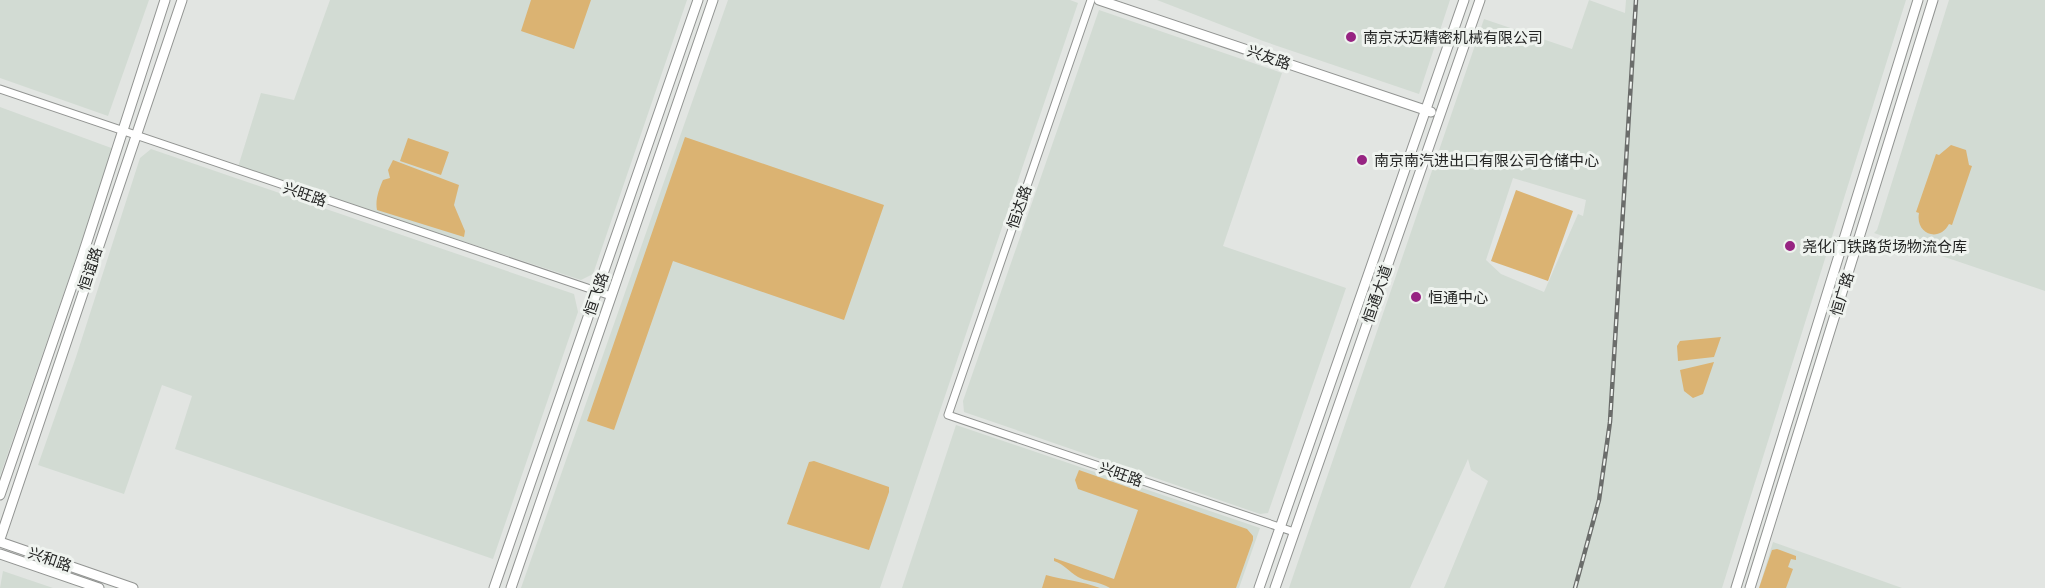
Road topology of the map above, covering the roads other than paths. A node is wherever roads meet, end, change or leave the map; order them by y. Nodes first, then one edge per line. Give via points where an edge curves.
1 (165, 0) edge
2 (182, 0) edge
3 (698, 0) edge
4 (713, 0) edge
5 (1091, 0) edge
6 (1099, 0) edge
7 (1464, 0) edge
8 (1480, 0) edge
9 (1918, 0) edge
10 (1933, 0) edge
11 (0, 89) edge
12 (1426, 111) junction
13 (1438, 115) junction
14 (120, 132) junction
15 (134, 136) junction
16 (597, 292) junction
17 (611, 296) junction
18 (948, 415) joint
19 (0, 495) edge
20 (1281, 528) junction
21 (1294, 532) junction
22 (0, 541) edge
23 (0, 554) edge
24 (99, 588) edge
25 (133, 588) edge
26 (494, 588) edge
27 (511, 588) edge
28 (1259, 588) edge
29 (1275, 588) edge
30 (1736, 588) edge
31 (1750, 588) edge

1 - 14 main road, 恒谊路
2 - 15 main road, 恒谊路
3 - 16 main road, 恒飞路
4 - 17 main road, 恒飞路
5 - 18 street, 恒达路
6 - 12 main road, 兴友路
7 - 12 main road, 恒通大道
8 - 13 main road, 恒通大道
9 - 30 main road, 恒广路
10 - 31 main road, 恒广路
11 - 14 street, 兴旺路
12 - 13 main road, 兴友路
12 - 20 main road, 恒通大道
13 - 21 main road, 恒通大道
14 - 15 street, 兴旺路
14 - 19 main road, 恒谊路 via 82,257
15 - 16 street, 兴旺路
15 - 22 main road, 恒谊路
16 - 17 street, 兴旺路
16 - 26 main road, 恒飞路
17 - 27 main road, 恒飞路
18 - 20 street, 兴旺路
20 - 21 street, 兴旺路
20 - 28 main road, 恒通大道
21 - 29 main road, 恒通大道
22 - 25 main road, 兴和路
23 - 24 main road, 兴和路

